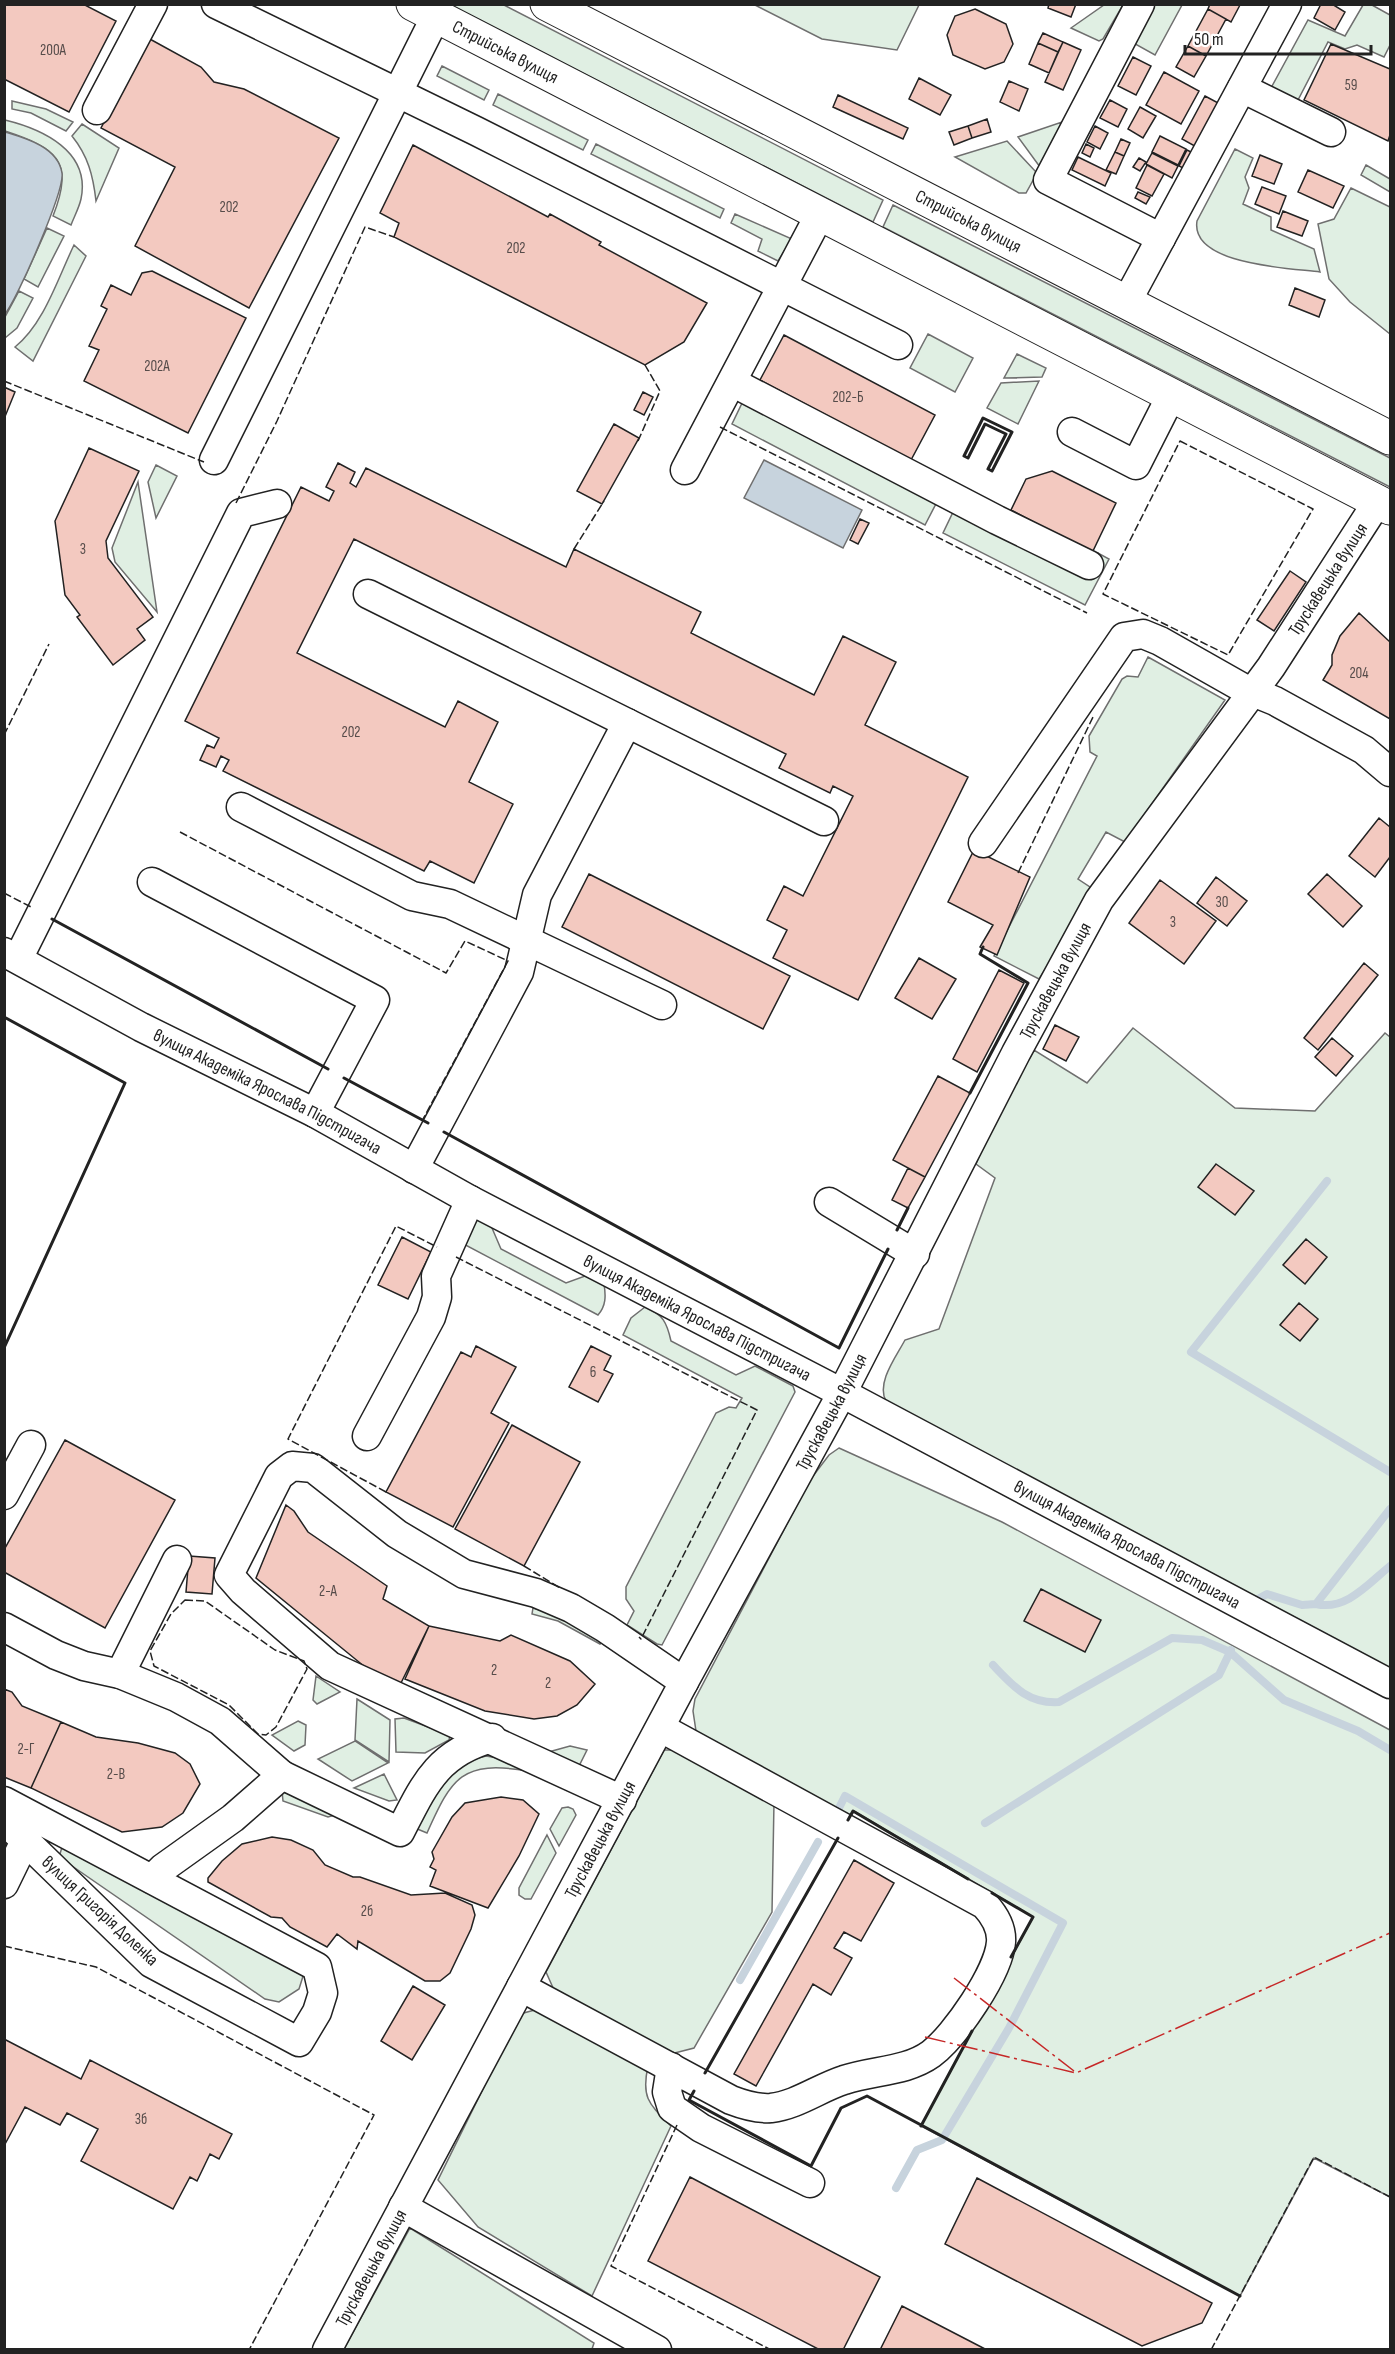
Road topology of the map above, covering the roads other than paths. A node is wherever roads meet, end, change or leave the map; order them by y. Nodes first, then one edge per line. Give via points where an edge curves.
1 (153, 4) edge
2 (216, 4) edge
3 (547, 4) edge
4 (1140, 4) edge
5 (1287, 4) edge
6 (425, 10) edge
7 (1242, 88) junction
8 (398, 93) junction
9 (97, 110) dead end
10 (1331, 132) dead end
11 (820, 214) junction
12 (1161, 237) junction
13 (781, 288) junction
14 (1126, 303) junction
15 (898, 345) dead end
16 (732, 382) junction
17 (1171, 396) junction
18 (1072, 432) dead end
19 (1390, 438) edge
20 (214, 460) dead end
21 (685, 470) dead end
22 (277, 504) dead end
23 (1384, 504) edge
24 (1089, 565) dead end
25 (368, 594) dead end
26 (1253, 691) junction
27 (627, 723) junction
28 (1390, 772) edge
29 (241, 807) dead end
30 (824, 821) dead end
31 (983, 843) dead end
32 (153, 882) dead end
33 (526, 940) junction
34 (11, 956) edge
35 (662, 1005) dead end
36 (315, 1113) junction
37 (414, 1169) junction
38 (470, 1200) junction
39 (829, 1202) dead end
40 (915, 1254) junction
41 (842, 1393) junction
42 (367, 1436) dead end
43 (31, 1445) dead end
44 (4, 1495) edge
45 (177, 1560) dead end
46 (4, 1627) edge
47 (120, 1674) junction
48 (684, 1682) junction
49 (1390, 1684) edge
50 (661, 1728) junction
51 (492, 1738) junction
52 (282, 1775) junction
53 (622, 1800) junction
54 (4, 1801) edge
55 (4, 1820) edge
56 (25, 1841) junction
57 (152, 1879) junction
58 (4, 1884) edge
59 (521, 1986) junction
60 (671, 2067) junction
61 (810, 2183) dead end
62 (403, 2207) junction
63 (327, 2349) edge
64 (657, 2349) edge

1 - 9 street
2 - 8 street
3 - 14 main road, Стрийська вулиця
4 - 12 street via 1048,180
5 - 7 street
6 - 8 street
6 - 11 main road, Стрийська вулиця
7 - 10 street
7 - 12 street
8 - 13 street
8 - 20 street
11 - 13 street
11 - 17 main road, Стрийська вулиця
12 - 14 street
13 - 15 street
13 - 16 street
14 - 19 main road, Стрийська вулиця
16 - 21 street
16 - 24 street
17 - 18 street via 1136,465
17 - 23 main road, Стрийська вулиця
22 - 34 street via 241,513
23 - 26 street, Трускавецька вулиця
25 - 27 street
26 - 28 street via 1364,750
26 - 31 street via 1160,641 1143,634 1124,637
26 - 40 street, Трускавецька вулиця via 1099,900 1016,1053
27 - 30 street
27 - 33 street via 537,896
29 - 33 street via 412,896 450,904
32 - 36 street via 375,1000
33 - 35 street
33 - 37 street via 519,972
34 - 36 street, вулиця Академіка Ярослава Підстригача via 141,1027
36 - 37 street, вулиця Академіка Ярослава Підстригача
37 - 38 street, вулиця Академіка Ярослава Підстригача
38 - 41 street, вулиця Академіка Ярослава Підстригача
38 - 42 street via 436,1276 437,1297 431,1317
39 - 40 street
40 - 41 street, Трускавецька вулиця
41 - 48 street, Трускавецька вулиця
41 - 49 street, вулиця Академіка Ярослава Підстригача
43 - 44 street
45 - 47 street
46 - 47 street via 66,1659
47 - 52 street via 176,1697 220,1721
48 - 50 street, Трускавецька вулиця
48 - 51 street via 571,1608 536,1593 464,1574 397,1534 313,1468 292,1466 279,1476 229,1575 330,1666
50 - 53 street, Трускавецька вулиця
50 - 60 street via 977,1900 991,1912 1001,1935 996,1959 969,2011 946,2041 916,2063 845,2079 791,2103 763,2108 731,2100
51 - 52 street via 471,1743 450,1755 427,1780 400,1832
51 - 53 street
52 - 57 street
53 - 59 street, Трускавецька вулиця
54 - 57 street
55 - 56 street, вулиця Григорія Доленка
56 - 57 street, вулиця Григорія Доленка via 151,1963 299,2042 323,1993 317,1967
56 - 58 street
59 - 60 street
59 - 62 street, Трускавецька вулиця
60 - 61 street via 668,2092 672,2108 721,2139
62 - 63 street, Трускавецька вулиця
62 - 64 street

